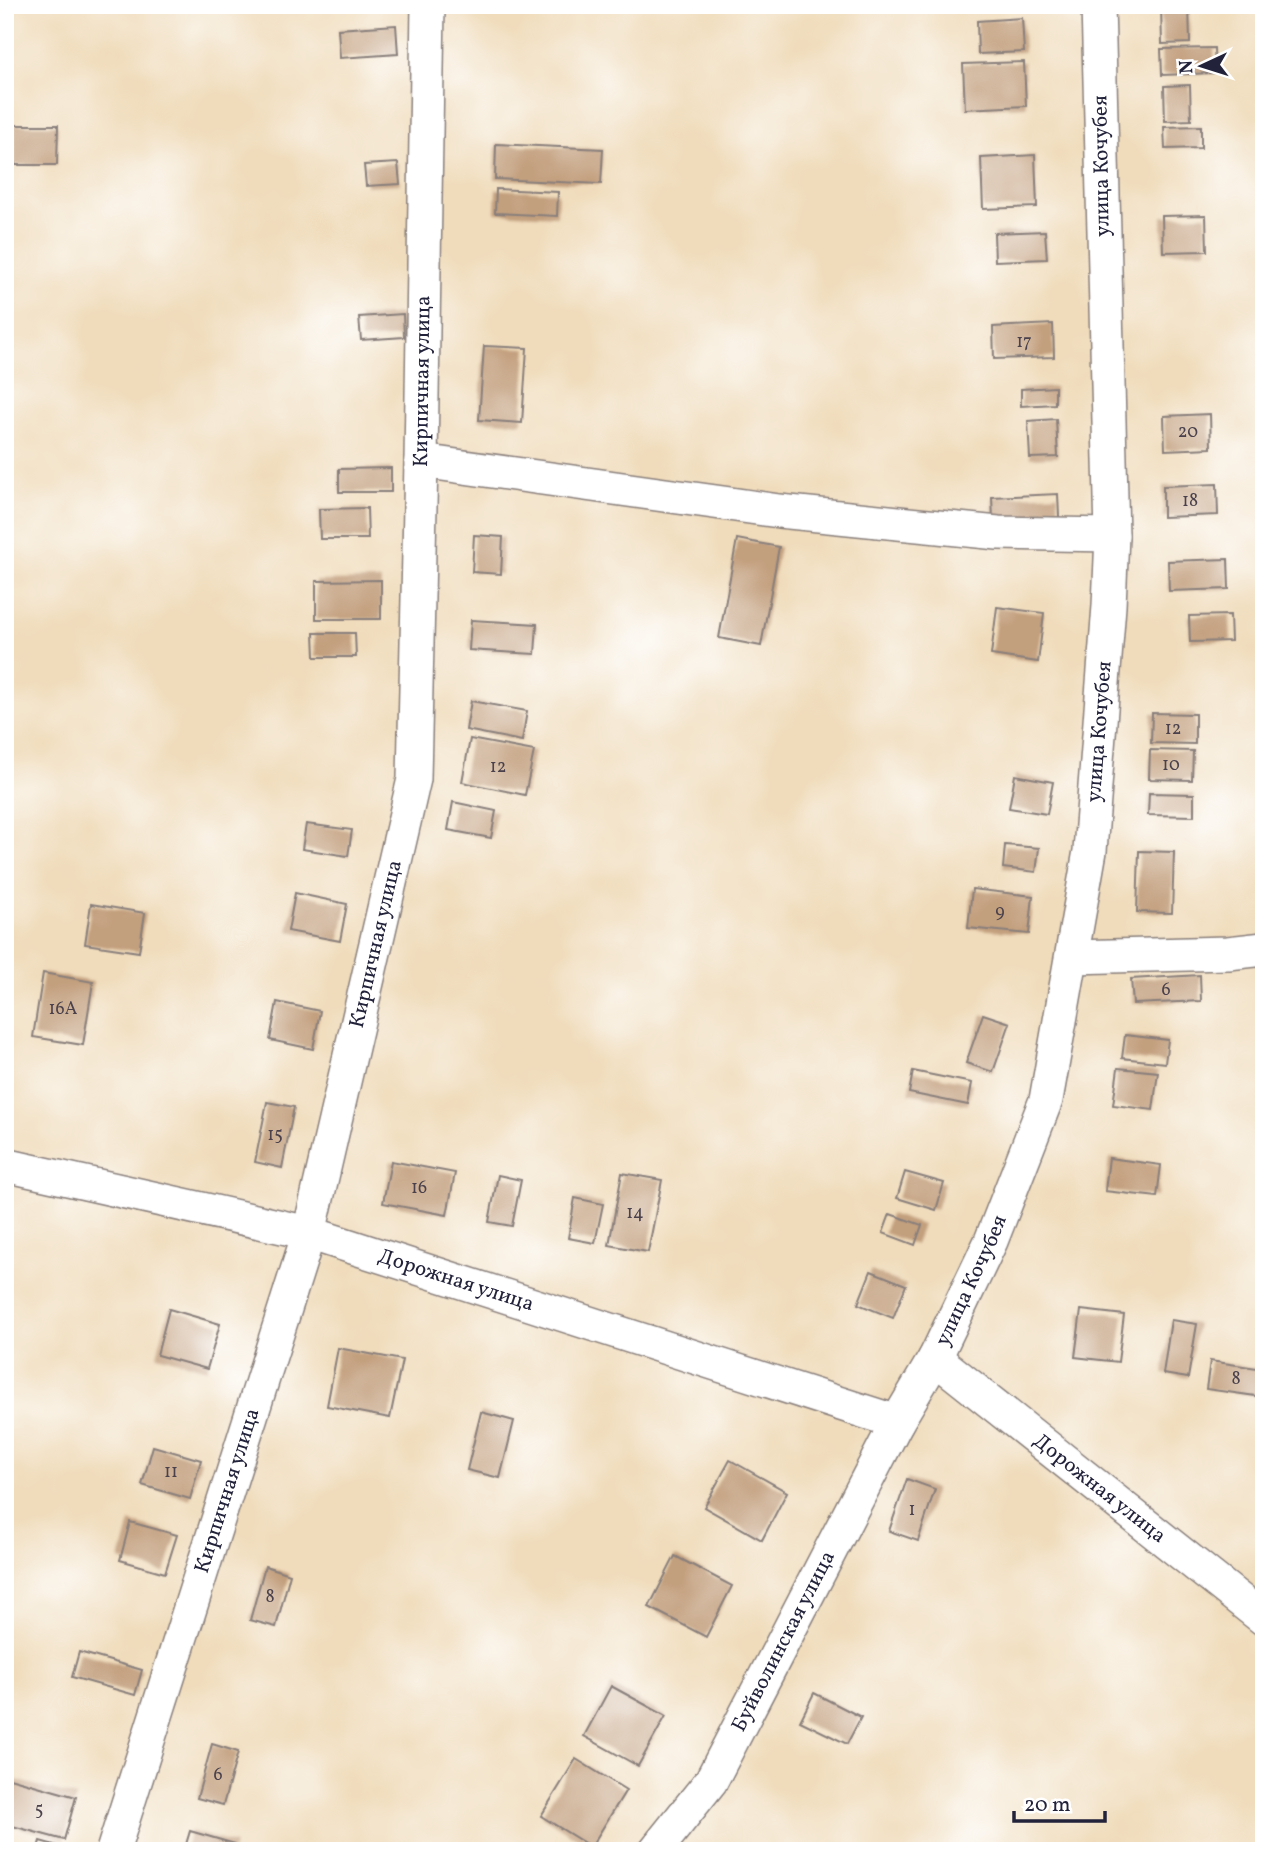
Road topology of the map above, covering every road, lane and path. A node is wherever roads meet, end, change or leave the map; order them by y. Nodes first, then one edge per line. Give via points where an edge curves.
1 (428, 5) edge
2 (1098, 5) edge
3 (421, 461) junction
4 (1112, 535) junction
5 (1264, 949) edge
6 (1072, 957) junction
7 (5, 1165) edge
8 (309, 1233) junction
9 (936, 1358) junction
10 (897, 1422) junction
11 (1264, 1619) edge
12 (113, 1851) edge
13 (655, 1851) edge

1 - 3 street, Кирпичная улица
2 - 4 street, улица Кочубея
3 - 4 street via 779,512 998,533
3 - 8 street, Кирпичная улица via 414,779
4 - 6 street, улица Кочубея via 1090,851
5 - 6 street
6 - 9 street, улица Кочубея via 1046,1100 991,1241
7 - 8 street, Дорожная улица
8 - 10 street, Дорожная улица
8 - 12 street, Кирпичная улица
9 - 10 street, улица Кочубея
9 - 11 street, Дорожная улица
10 - 13 street, Буйволинская улица via 710,1781

